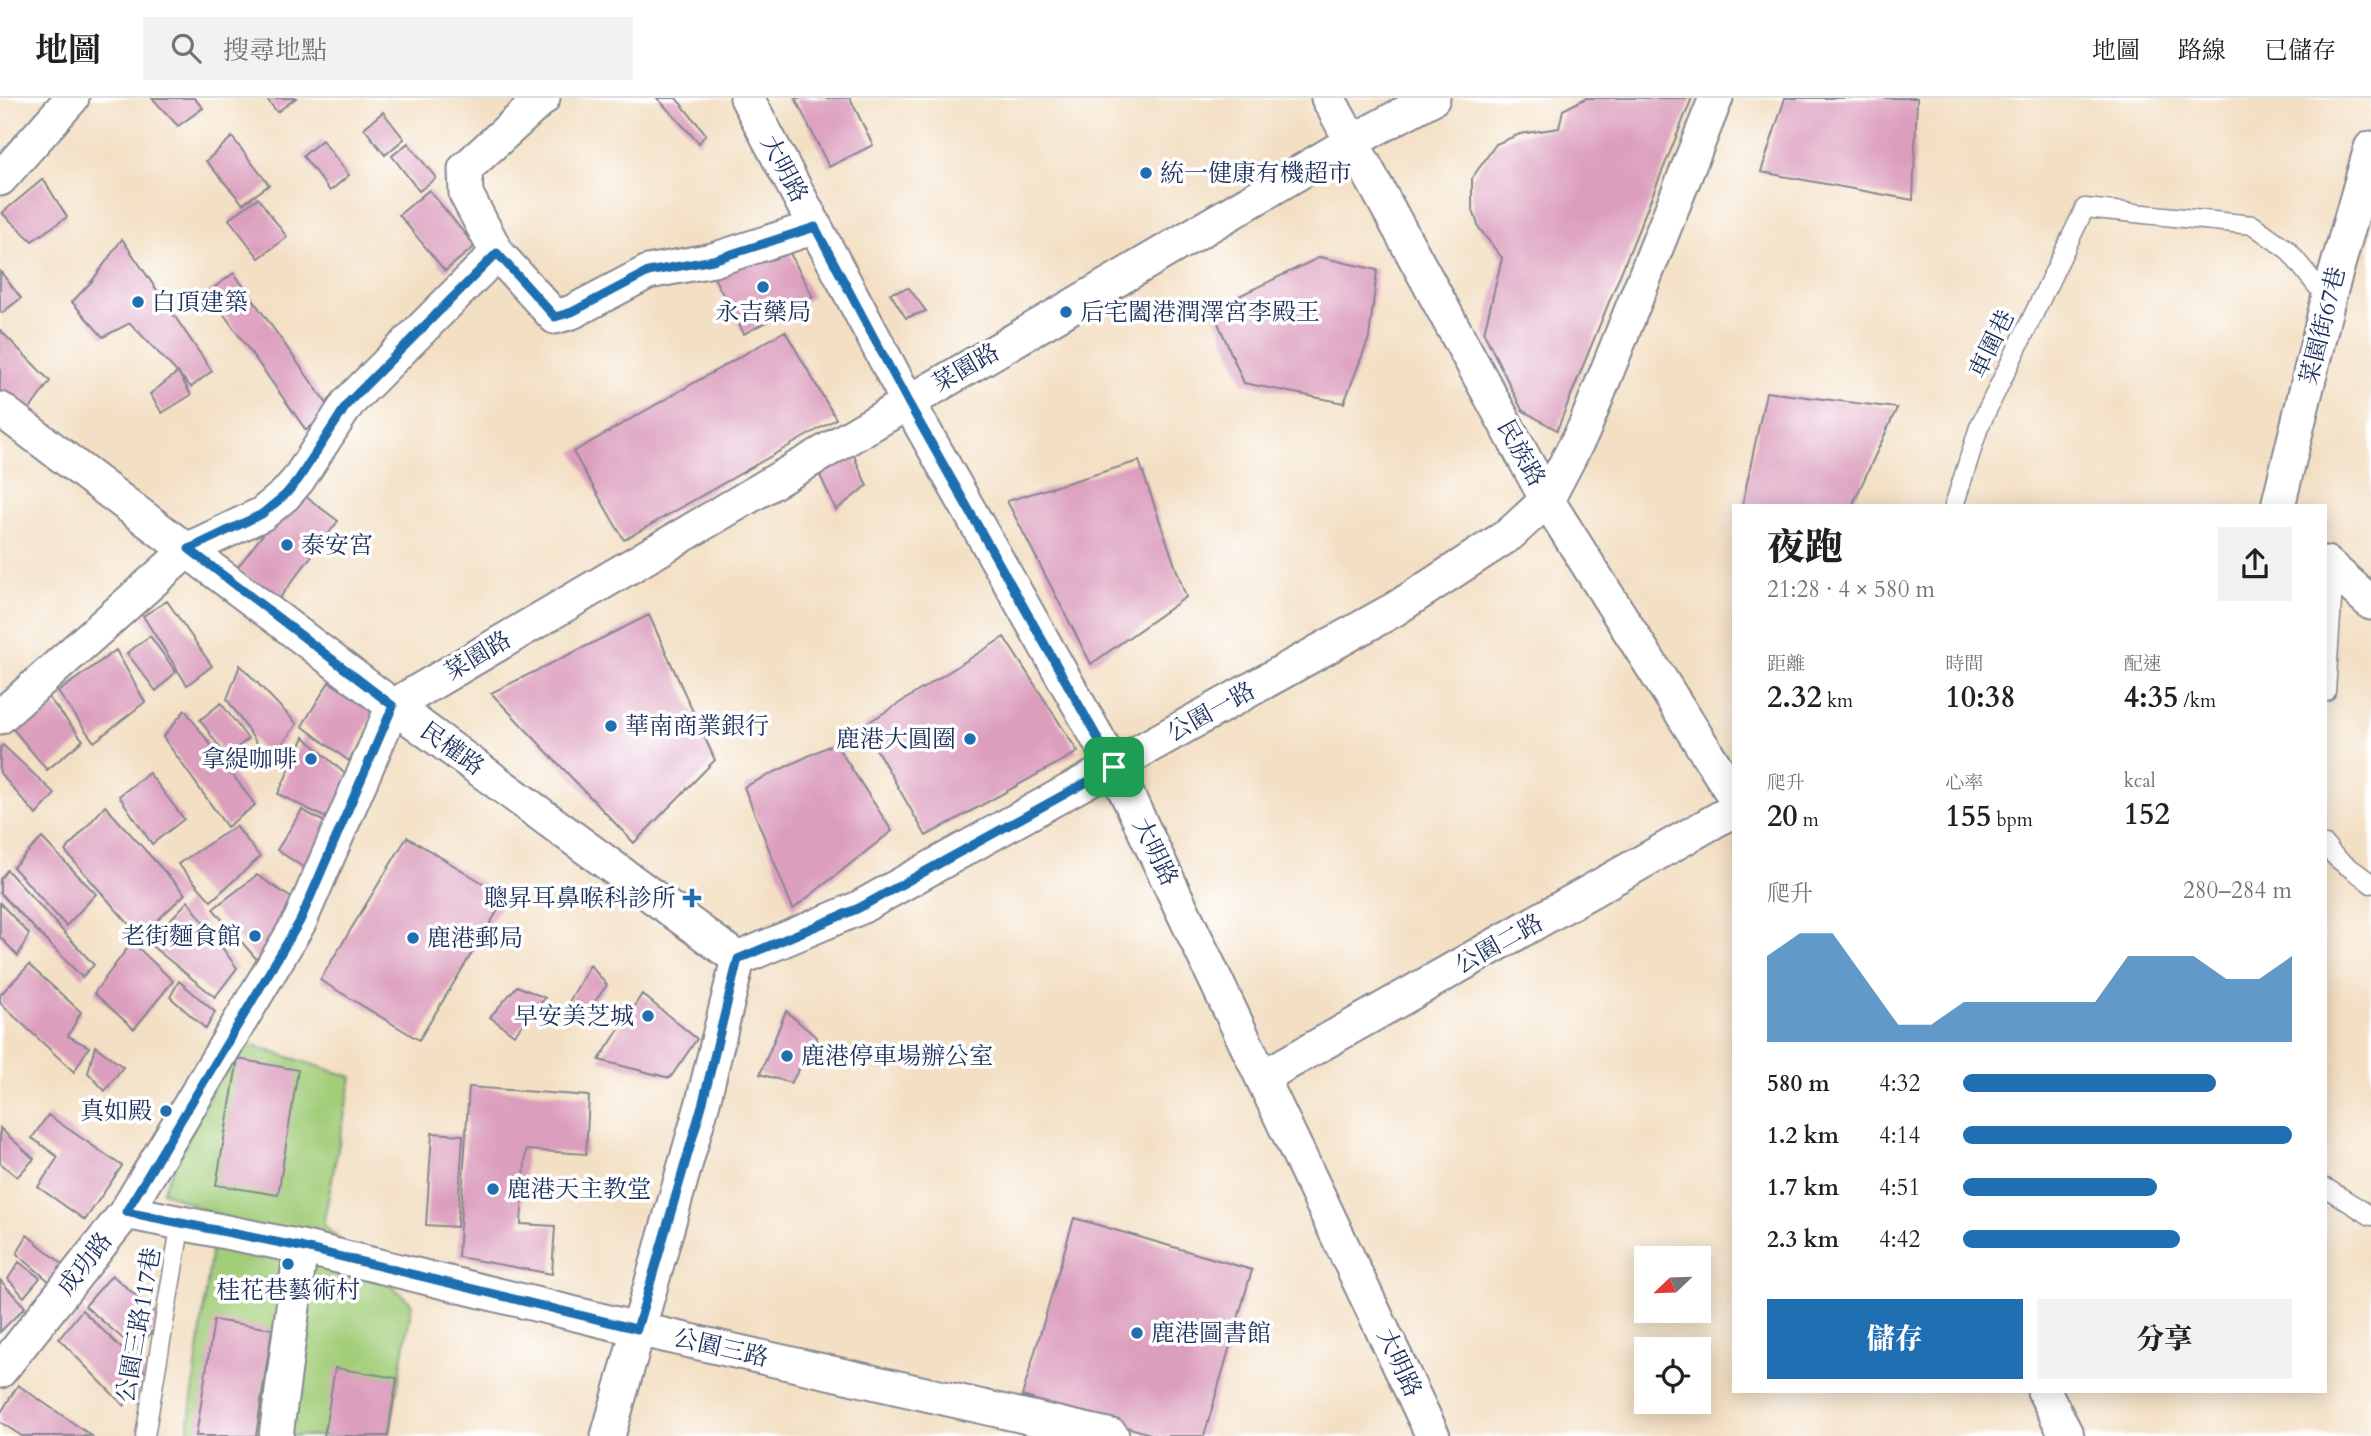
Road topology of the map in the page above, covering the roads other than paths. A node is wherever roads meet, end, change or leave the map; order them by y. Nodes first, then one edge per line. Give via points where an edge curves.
1 (72, 98) edge
2 (542, 98) edge
3 (747, 98) edge
4 (1328, 98) edge
5 (1433, 98) edge
6 (1717, 98) edge
7 (1351, 142) junction
8 (2371, 148) edge
9 (0, 180) edge
10 (815, 227) junction
11 (497, 253) junction
12 (2329, 300) junction
13 (908, 402) junction
14 (0, 409) edge
15 (1547, 500) junction
16 (1955, 504) edge
17 (2278, 504) edge
18 (189, 549) junction
19 (2330, 567) edge
20 (2371, 603) edge
21 (2327, 661) edge
22 (393, 706) junction
23 (0, 717) edge
24 (1114, 767) junction
25 (1732, 793) edge
26 (1732, 811) edge
27 (2327, 847) edge
28 (2371, 884) edge
29 (738, 959) junction
30 (1263, 1077) junction
31 (2327, 1189) edge
32 (126, 1212) junction
33 (2371, 1216) edge
34 (181, 1222) junction
35 (301, 1247) junction
36 (637, 1329) junction
37 (0, 1371) edge
38 (2045, 1393) edge
39 (1001, 1424) edge
40 (145, 1436) edge
41 (276, 1436) edge
42 (608, 1436) edge
43 (1112, 1436) edge
44 (1433, 1436) edge
45 (2067, 1436) edge

1 - 9 street
2 - 11 street via 465,169 466,194
3 - 10 street, 大明路
4 - 7 street, 民族路
5 - 7 street, 菜園路
6 - 15 street, 公園一路 via 1584,429
7 - 13 street, 菜園路
7 - 15 street, 民族路
8 - 12 street, 菜園街67巷
10 - 11 street via 713,260 648,272 555,317
10 - 13 street, 大明路
11 - 18 street via 348,403 285,495 262,514
12 - 16 lane, 車圍巷 via 2288,250 2253,225 2085,208 1979,427
12 - 17 street, 菜園街67巷
13 - 22 street, 菜園路
13 - 24 street, 大明路
14 - 18 street, 民權路
15 - 24 street, 公園一路 via 1510,534 1395,610
15 - 25 street, 民族路
18 - 22 street, 民權路
18 - 23 street
19 - 20 street
19 - 21 lane
22 - 29 street, 民權路
22 - 32 street, 成功路 via 300,921
24 - 29 street, 公園一路 via 859,908
24 - 30 street, 大明路
26 - 30 street, 公園二路
27 - 28 lane
29 - 36 street via 703,1102
30 - 44 street, 大明路
31 - 33 lane
32 - 34 street, 公園三路
32 - 37 street, 成功路
34 - 35 street, 公園三路
34 - 40 lane, 公園三路117巷
35 - 36 street, 公園三路
35 - 41 street
36 - 39 street, 公園三路
36 - 42 street
38 - 45 street
39 - 43 street, 公園三路

